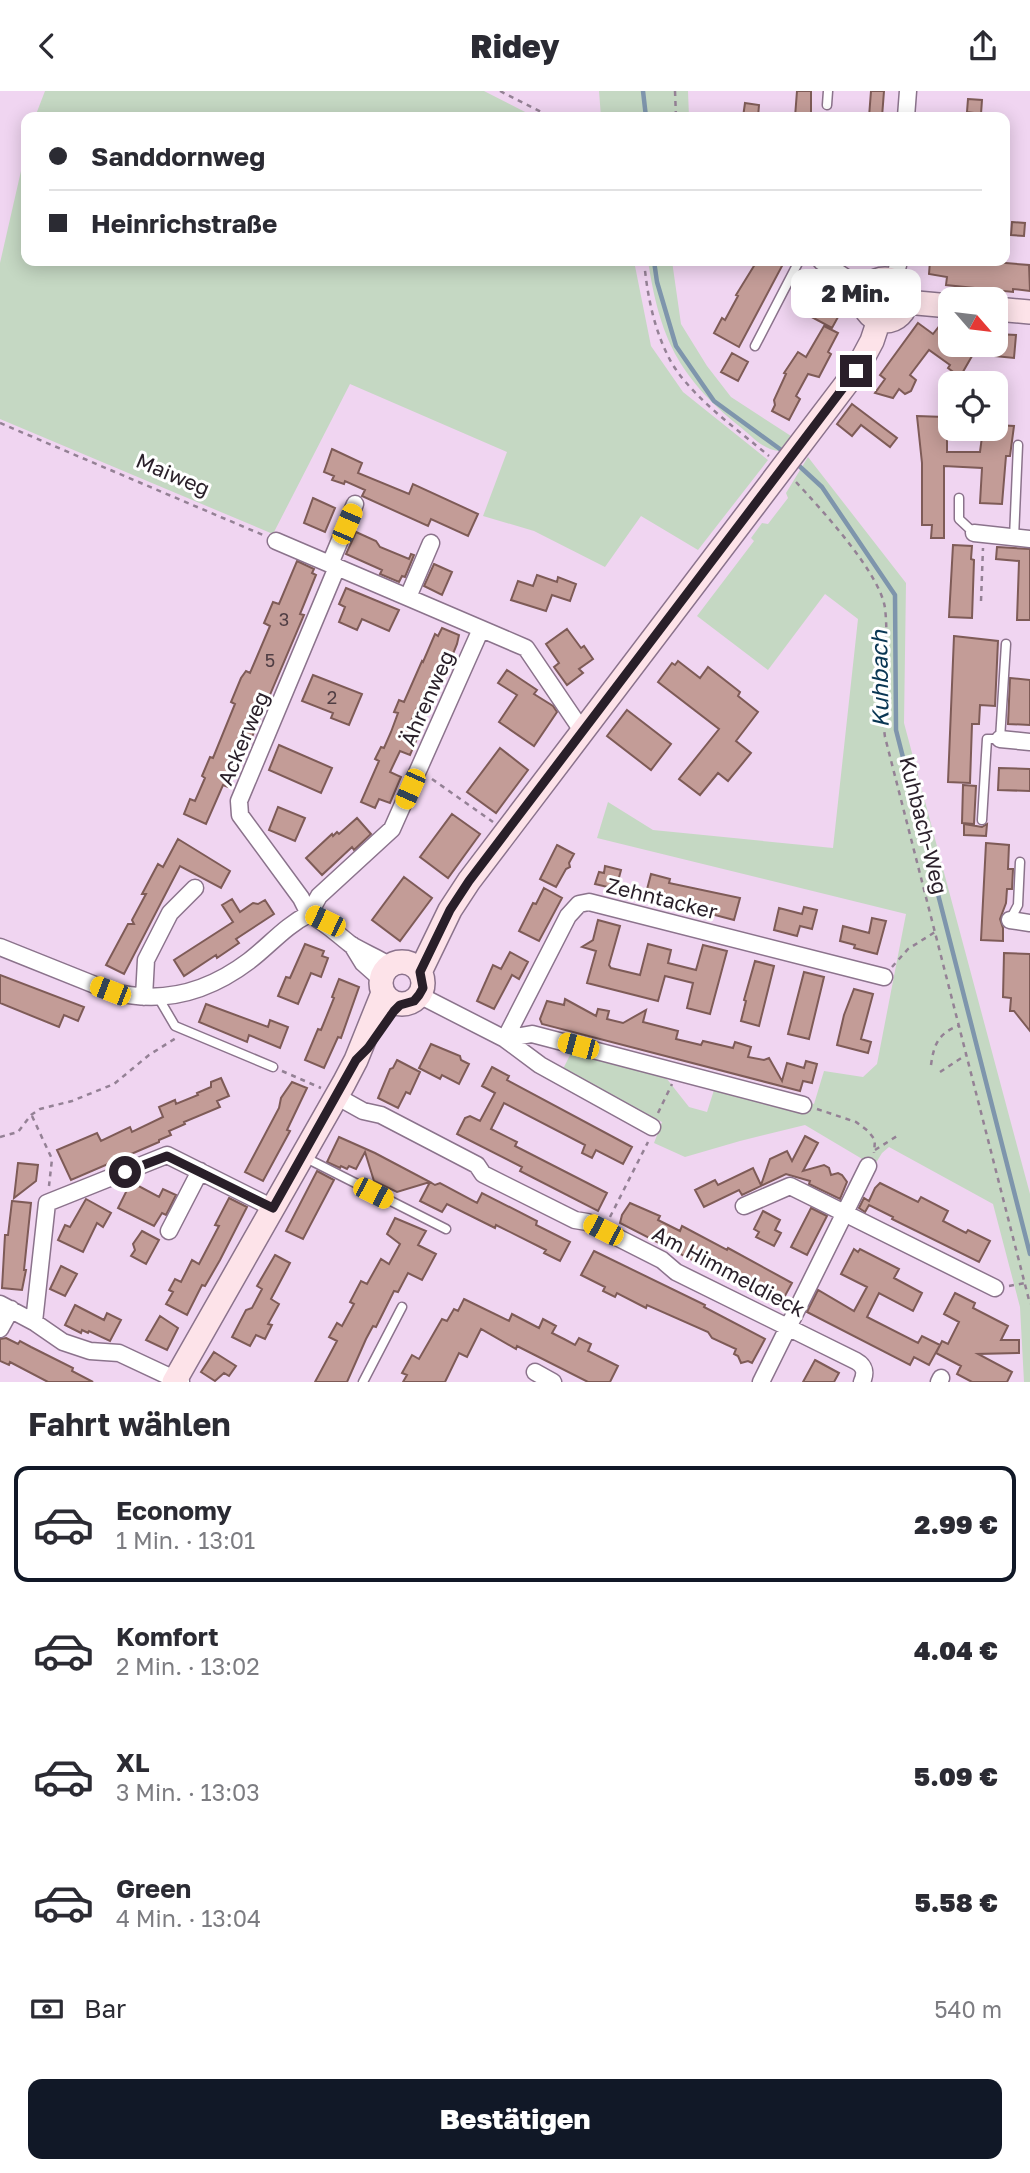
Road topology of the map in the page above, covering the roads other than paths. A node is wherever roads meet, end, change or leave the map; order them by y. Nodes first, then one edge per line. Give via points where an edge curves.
1 (828, 91) edge
2 (908, 91) edge
3 (827, 105) dead end
4 (906, 112) edge
5 (796, 266) edge
6 (828, 266) edge
7 (896, 271) edge
8 (867, 292) junction
9 (906, 302) junction
10 (938, 305) edge
11 (1008, 310) edge
12 (1030, 312) edge
13 (879, 320) junction
14 (755, 346) dead end
15 (1018, 445) dead end
16 (958, 498) dead end
17 (355, 504) dead end
18 (979, 534) joint
19 (1022, 538) edge
20 (276, 541) road end
21 (431, 543) dead end
22 (334, 566) junction
23 (408, 597) junction
24 (481, 629) junction
25 (1006, 644) dead end
26 (583, 731) junction
27 (1000, 739) junction
28 (1030, 742) edge
29 (982, 820) dead end
30 (1020, 862) dead end
31 (195, 888) dead end
32 (309, 914) junction
33 (1010, 920) joint
34 (1030, 923) edge
35 (0, 947) edge
36 (884, 977) road end
37 (400, 982) junction
38 (151, 997) junction
39 (505, 1039) junction
40 (553, 1040) junction
41 (540, 1065) junction
42 (273, 1067) road end
43 (336, 1096) junction
44 (803, 1105) road end
45 (652, 1127) dead end
46 (301, 1156) junction
47 (869, 1166) road end
48 (200, 1171) junction
49 (744, 1206) dead end
50 (273, 1208) junction
51 (846, 1214) junction
52 (446, 1229) dead end
53 (169, 1231) dead end
54 (995, 1289) dead end
55 (5, 1306) edge
56 (402, 1307) dead end
57 (34, 1322) junction
58 (789, 1327) junction
59 (0, 1329) edge
60 (535, 1372) dead end
61 (177, 1381) edge
62 (363, 1382) edge
63 (554, 1382) edge
64 (761, 1382) edge
65 (862, 1382) edge

1 - 3 lane
2 - 4 street
5 - 14 lane
6 - 8 street
7 - 8 street
7 - 9 street
8 - 13 street via 866,309
9 - 10 street
9 - 13 street via 900,316
11 - 12 street
13 - 26 street via 856,371
15 - 19 lane
16 - 18 lane via 959,519
17 - 22 street
18 - 19 street
20 - 22 street
21 - 23 street
22 - 23 street
22 - 32 street, Ackerweg via 239,801 240,815
23 - 24 street
24 - 26 street via 526,648
24 - 32 street, Ährenweg via 392,828 319,896
25 - 27 lane
26 - 37 street via 432,929
27 - 28 street
27 - 29 lane via 987,739
30 - 33 lane via 1018,905
31 - 38 street via 170,913 146,960
32 - 37 street via 373,954
32 - 38 street via 291,922 218,982 181,995
33 - 34 street
35 - 38 street via 110,991
36 - 39 street, Zehntacker via 589,902 579,904 568,916
37 - 39 street
37 - 43 street via 368,1048
38 - 42 lane via 175,1026
39 - 40 street via 532,1034
39 - 41 street
40 - 41 street
40 - 44 street
41 - 45 street
43 - 46 street
43 - 58 street, Am Himmeldieck via 381,1115 477,1165 483,1174 662,1259 676,1272
46 - 50 street
46 - 52 lane
47 - 51 street
48 - 50 street
48 - 53 street
48 - 57 street via 167,1156 47,1203
49 - 51 street via 790,1186
50 - 61 street
51 - 54 street
51 - 58 street
55 - 57 street
55 - 59 street
56 - 62 lane
57 - 61 street via 63,1342 90,1351 119,1353
58 - 64 street
58 - 65 street, Am Himmeldieck via 861,1363
60 - 63 street

